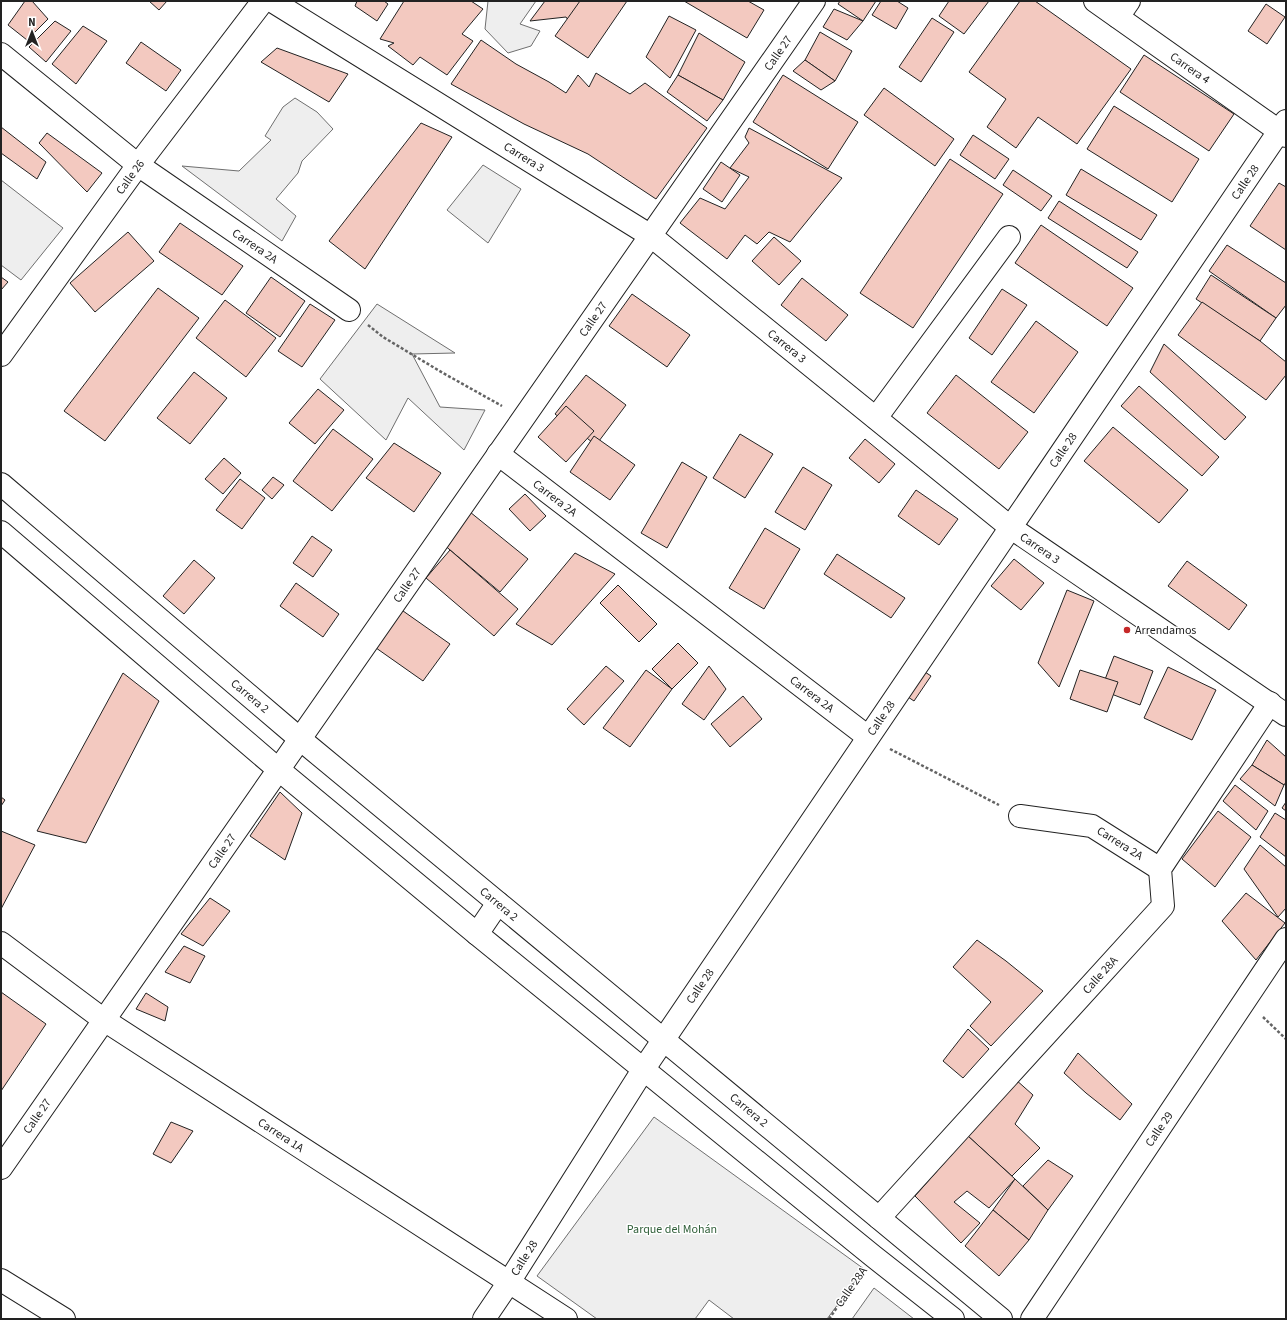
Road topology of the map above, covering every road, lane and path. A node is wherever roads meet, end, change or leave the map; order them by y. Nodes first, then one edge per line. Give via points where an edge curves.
1 (263, 1) edge
2 (272, 1) edge
3 (814, 1) edge
4 (1095, 1) edge
5 (1123, 9) edge
6 (1, 54) edge
7 (1284, 129) edge
8 (138, 165) junction
9 (651, 236) junction
10 (1009, 237) dead end
11 (349, 310) joint
12 (1, 355) edge
13 (876, 418) junction
14 (523, 419) junction
15 (498, 454) junction
16 (1, 484) edge
17 (1010, 527) junction
18 (1, 532) edge
19 (1278, 709) edge
20 (868, 737) junction
21 (300, 739) junction
22 (279, 770) junction
23 (1020, 816) joint
24 (1160, 869) junction
25 (498, 903) junction
26 (477, 934) junction
27 (1286, 939) edge
28 (1, 943) edge
29 (1245, 1000) junction
30 (104, 1020) junction
31 (664, 1039) junction
32 (1286, 1039) edge
33 (643, 1070) junction
34 (1, 1168) edge
35 (879, 1218) junction
36 (873, 1256) junction
37 (1, 1280) edge
38 (509, 1282) junction
39 (64, 1319) edge
40 (484, 1319) edge
41 (566, 1319) edge
42 (829, 1319) edge
43 (953, 1319) edge
44 (1001, 1319) edge
45 (1032, 1319) edge

1 - 8 street, Calle 26
2 - 9 street, Carrera 3
3 - 9 street, Calle 27
4 - 5 street, Carrera 4
5 - 7 street, Carrera 4
6 - 8 street, Carrera 2A
7 - 17 street, Calle 28
8 - 11 street, Carrera 2A
8 - 12 street, Calle 26
9 - 13 street, Carrera 3
9 - 14 street, Calle 27
10 - 13 street
11 - 14 path via 383,337
13 - 17 street, Carrera 3
14 - 15 street, Calle 27
15 - 20 street, Carrera 2A
15 - 21 street, Calle 27
16 - 21 street, Carrera 2
17 - 19 street, Carrera 3
17 - 20 street, Calle 28
18 - 22 street
19 - 24 street
20 - 23 path
20 - 31 street, Calle 28
21 - 22 street, Calle 27
21 - 25 street, Carrera 2
22 - 26 street
22 - 30 street, Calle 27
23 - 24 street, Carrera 2A via 1092,826
24 - 35 street, Calle 28A via 1163,906
25 - 26 street
25 - 31 street, Carrera 2
26 - 33 street
27 - 29 street, Calle 29
28 - 30 street, Carrera 1A
29 - 32 path
29 - 45 street, Calle 29
30 - 34 street, Calle 27
30 - 38 street, Carrera 1A
31 - 33 street, Calle 28
31 - 35 street, Carrera 2
33 - 36 street
33 - 38 street, Calle 28
35 - 44 street, Carrera 2
36 - 42 path, Calle 28A
36 - 43 street
37 - 39 street
38 - 40 street, Calle 28
38 - 41 street, Carrera 1A

